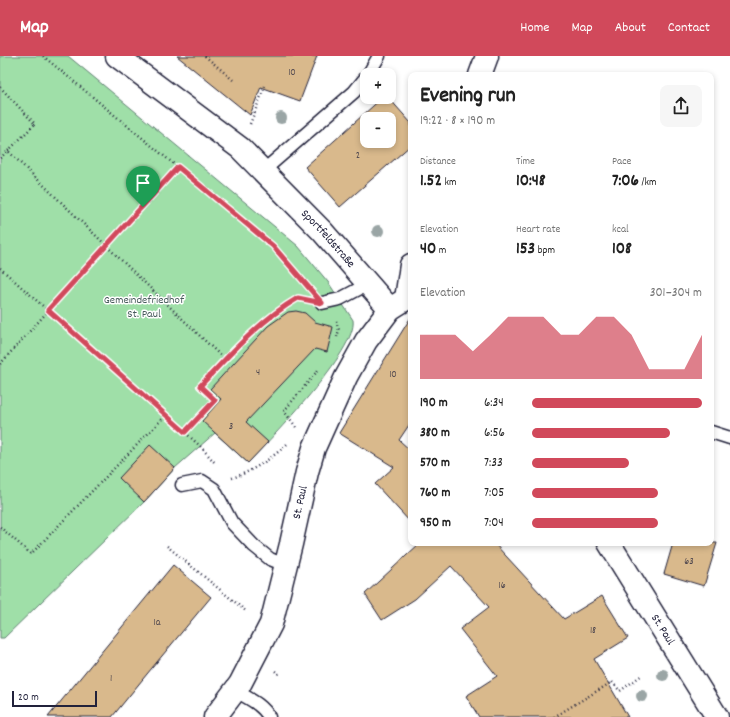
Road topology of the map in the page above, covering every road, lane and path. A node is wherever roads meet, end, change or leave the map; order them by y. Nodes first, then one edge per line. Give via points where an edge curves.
1 (43, 56) edge
2 (117, 56) edge
3 (205, 56) edge
4 (379, 56) edge
5 (487, 56) edge
6 (372, 68) edge
7 (481, 72) edge
8 (233, 80) dead end
9 (360, 85) edge
10 (265, 86) dead end
11 (0, 87) edge
12 (255, 112) dead end
13 (8, 150) junction
14 (0, 158) edge
15 (178, 167) junction
16 (263, 171) junction
17 (108, 246) junction
18 (0, 268) edge
19 (408, 277) edge
20 (368, 284) junction
21 (402, 302) edge
22 (322, 303) junction
23 (48, 310) junction
24 (335, 342) dead end
25 (225, 360) junction
26 (0, 364) edge
27 (323, 364) dead end
28 (166, 415) junction
29 (290, 420) dead end
30 (185, 432) junction
31 (714, 433) edge
32 (730, 438) edge
33 (290, 441) dead end
34 (229, 479) junction
35 (182, 485) dead end
36 (214, 489) junction
37 (0, 527) edge
38 (167, 546) dead end
39 (611, 546) edge
40 (285, 565) junction
41 (250, 614) dead end
42 (642, 675) dead end
43 (236, 691) junction
44 (215, 717) edge
45 (269, 717) edge
46 (554, 717) edge
47 (717, 717) edge

1 - 15 path
2 - 16 street, Sportfeldstraße via 240,148
3 - 8 path
4 - 6 lane
5 - 7 street
9 - 16 lane
10 - 12 path via 257,101
11 - 13 path via 35,124
13 - 14 path
13 - 17 path
15 - 17 path
15 - 22 path via 273,246
16 - 20 street, Sportfeldstraße via 322,231
17 - 23 path
17 - 25 path
18 - 23 path
19 - 21 street, St. Paul
20 - 21 street, Sportfeldstraße
20 - 22 lane via 340,299
21 - 40 street, St. Paul via 366,341 346,377 314,448
22 - 24 path via 334,318 339,330
22 - 25 path via 298,298 276,311
23 - 26 path
23 - 28 path
25 - 30 path via 200,386 215,400
27 - 29 path via 284,411
28 - 30 path
28 - 37 path via 31,554
30 - 34 path
31 - 32 lane
33 - 34 path via 281,450 244,474
34 - 36 path
35 - 36 lane via 202,481
36 - 40 lane via 232,523 270,559
38 - 41 path
39 - 47 street, St. Paul
40 - 43 street, St. Paul via 271,624
42 - 46 path via 620,691 612,682
43 - 44 street, St. Paul
43 - 45 lane via 256,703

